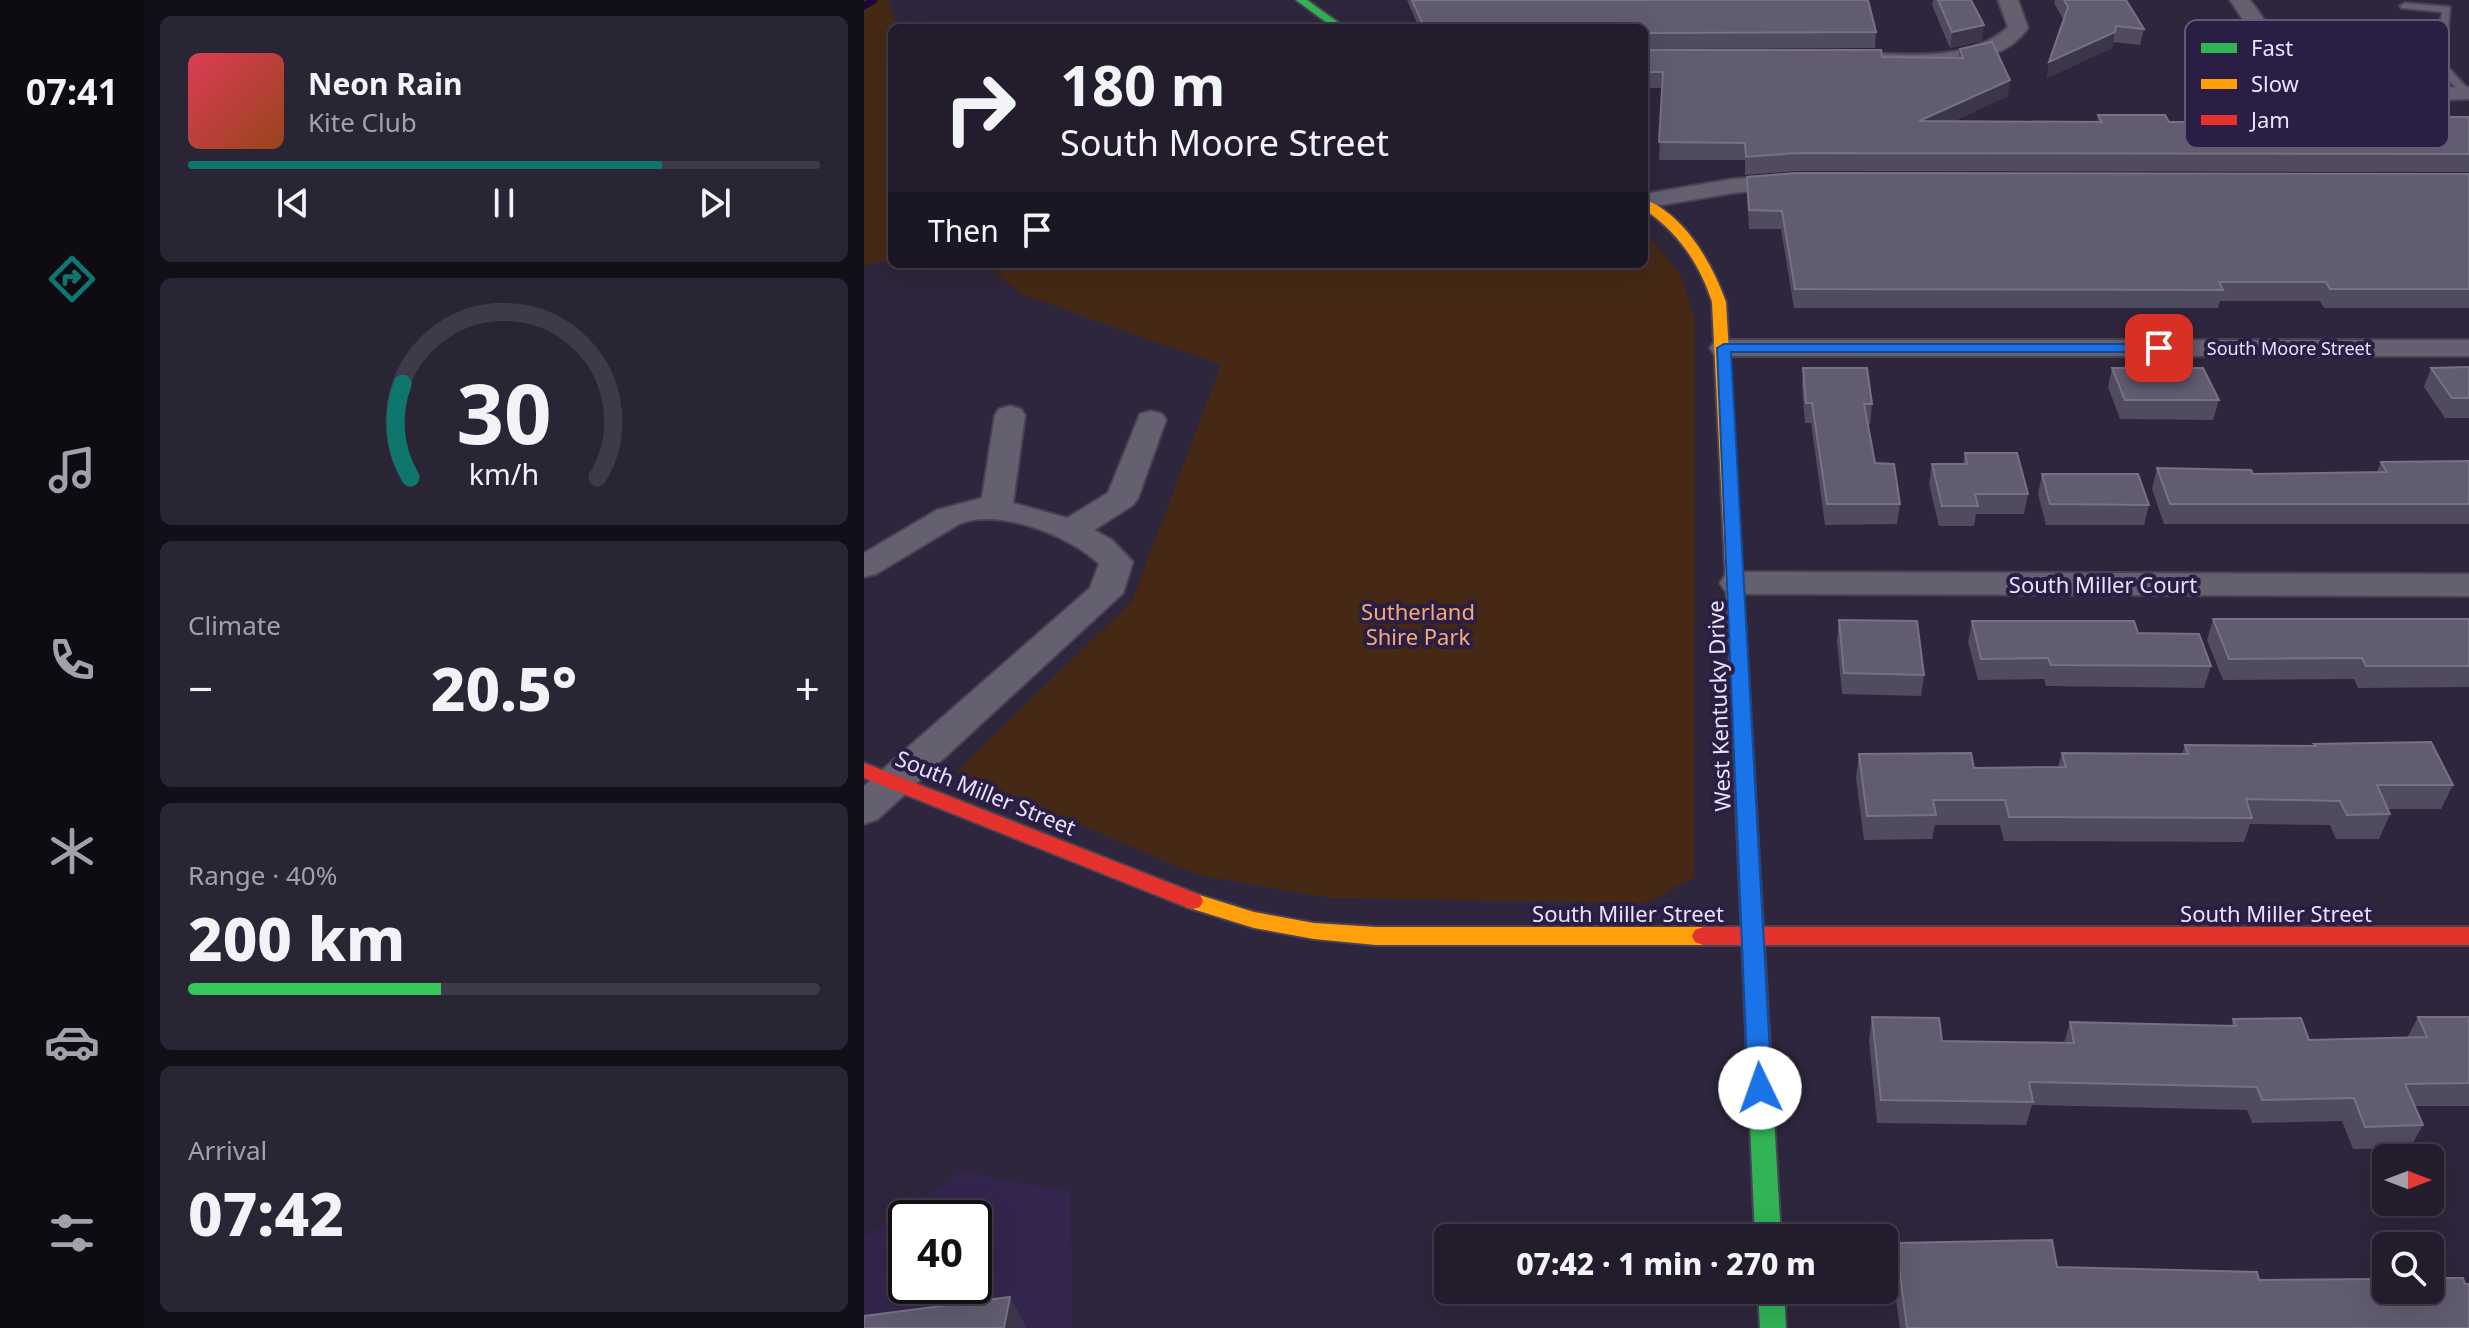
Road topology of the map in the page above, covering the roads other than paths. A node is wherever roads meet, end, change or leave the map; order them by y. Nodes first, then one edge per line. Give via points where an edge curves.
1 (1301, 0) edge
2 (2008, 0) edge
3 (2240, 0) edge
4 (2405, 6) dead end
5 (2255, 20) edge
6 (2446, 20) edge
7 (1335, 24) edge
8 (1812, 57) edge
9 (2449, 73) edge
10 (2468, 93) edge
11 (1812, 181) edge
12 (1648, 201) edge
13 (1648, 205) edge
14 (1724, 348) junction
15 (2469, 348) edge
16 (1010, 415) dead end
17 (1151, 420) dead end
18 (996, 509) junction
19 (1068, 532) junction
20 (864, 567) edge
21 (1737, 583) junction
22 (2469, 585) edge
23 (880, 775) edge
24 (864, 809) edge
25 (2469, 936) edge
26 (1752, 937) junction
27 (1767, 1224) edge
28 (1772, 1304) edge
29 (1773, 1328) edge

1 - 7 street
2 - 8 street via 2018,28 2000,46 1984,52 1950,57
3 - 5 street
4 - 6 lane via 2447,9
9 - 10 lane
11 - 12 street via 1733,186
13 - 14 street, West Kentucky Drive via 1684,233 1707,265 1720,300
14 - 15 street, South Moore Street
14 - 21 street, West Kentucky Drive
16 - 18 street
17 - 19 street via 1122,498
18 - 19 street
18 - 20 street via 973,508 951,516
19 - 23 street via 1096,544 1116,562 1106,593
21 - 22 street, South Miller Court
21 - 26 street, West Kentucky Drive
23 - 24 street
23 - 26 street, South Miller Street via 1191,900 1254,920 1376,936
25 - 26 street, South Miller Street
26 - 27 street, West Kentucky Drive
28 - 29 street

